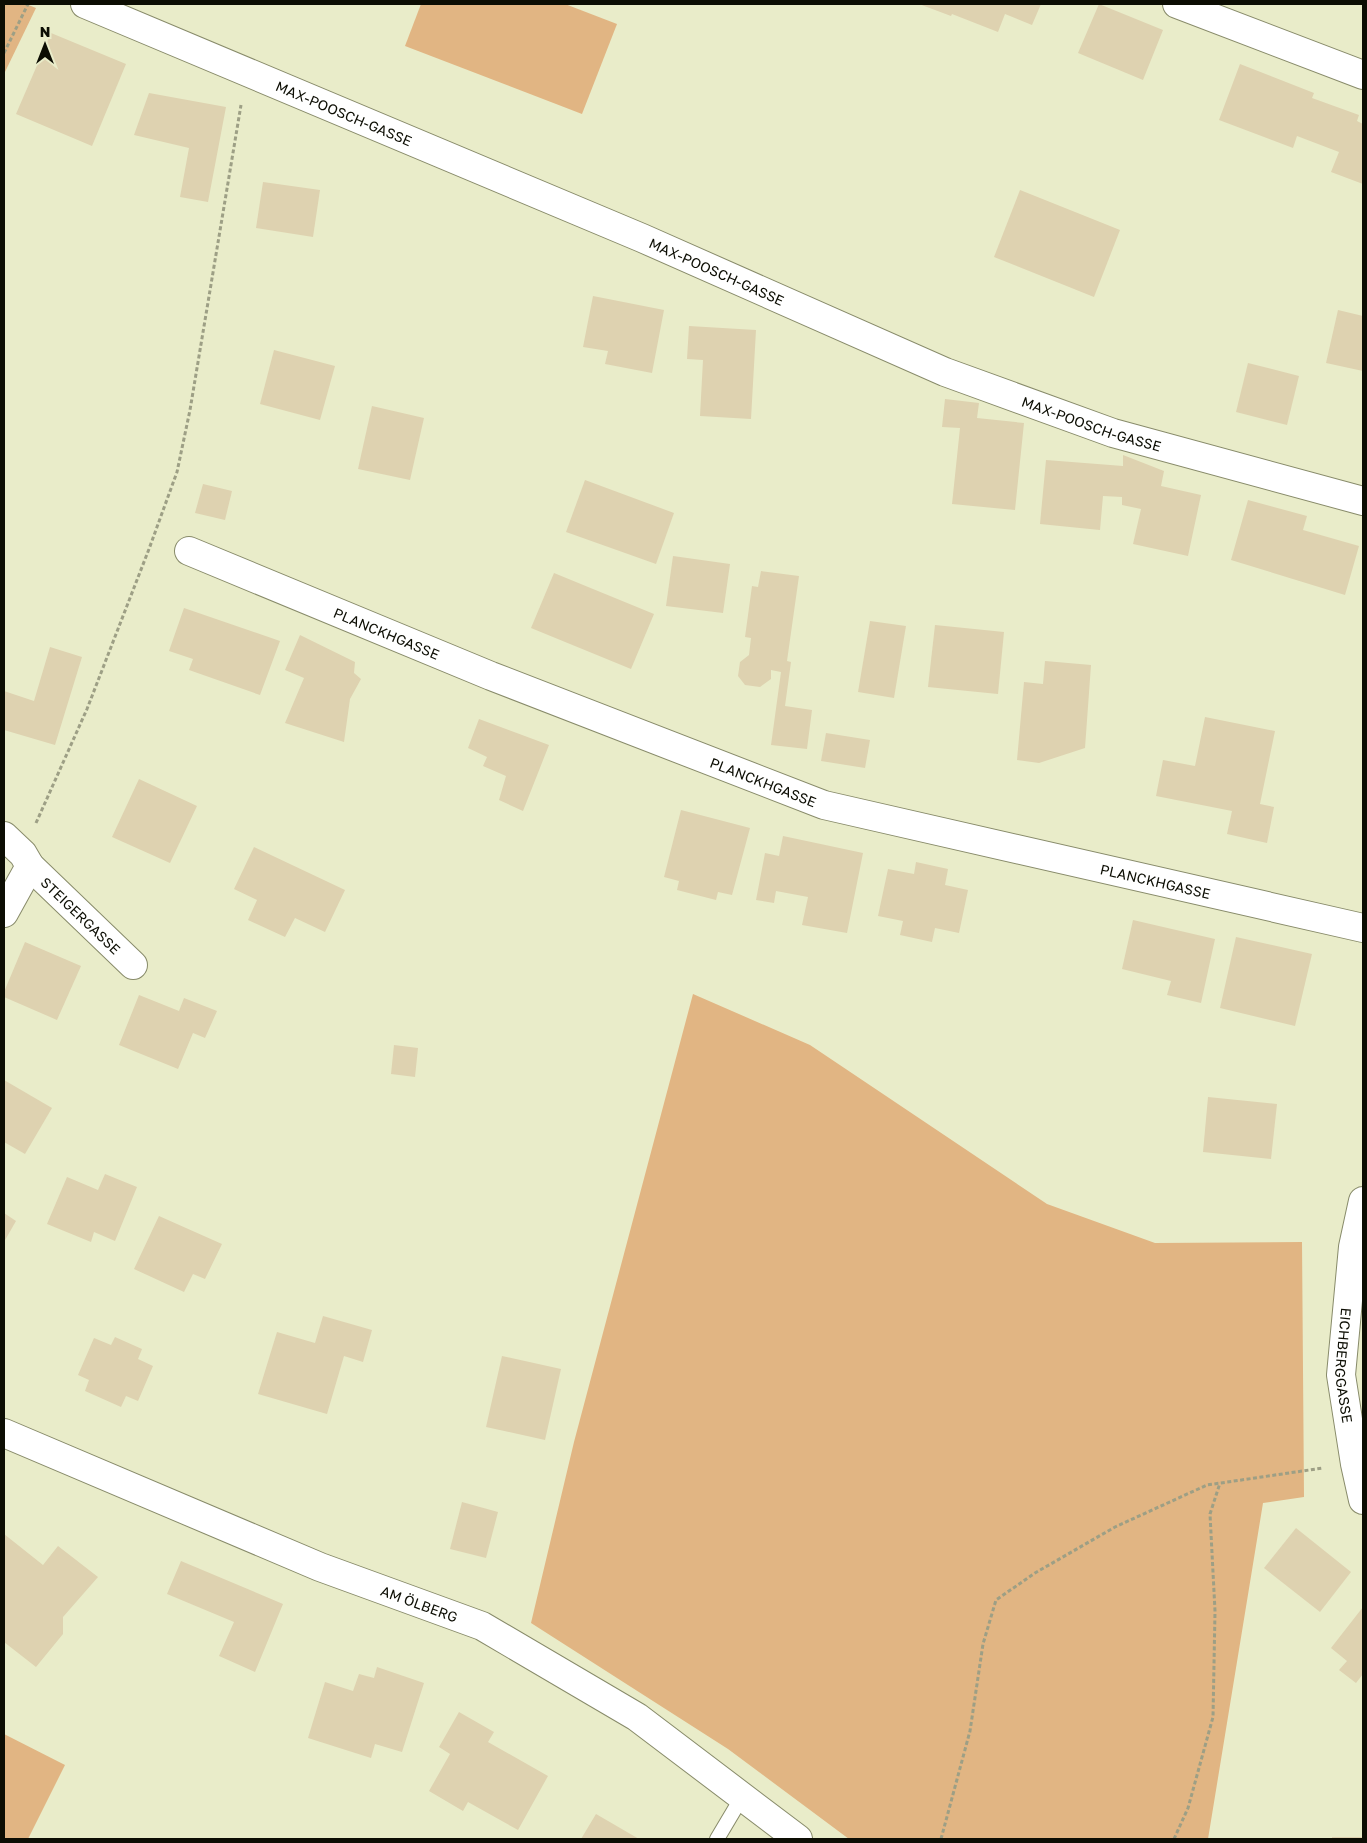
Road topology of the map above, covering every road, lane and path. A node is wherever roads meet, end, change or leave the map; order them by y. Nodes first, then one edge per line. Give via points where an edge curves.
1 (28, 4) edge
2 (85, 4) edge
3 (1177, 4) edge
4 (4, 53) edge
5 (247, 72) junction
6 (1363, 75) edge
7 (1363, 501) edge
8 (190, 550) dead end
9 (19, 852) edge
10 (4, 913) edge
11 (1363, 928) edge
12 (133, 965) dead end
13 (1363, 1201) edge
14 (4, 1433) edge
15 (1354, 1464) junction
16 (1220, 1483) junction
17 (1363, 1500) edge
18 (742, 1797) junction
19 (717, 1839) edge
20 (798, 1839) edge
21 (941, 1839) edge
22 (1174, 1839) edge

1 - 4 path
2 - 5 street, MAX-POOSCH-GASSE
3 - 6 street
5 - 7 street, MAX-POOSCH-GASSE via 642,238 944,372 1113,433
5 - 9 path via 177,472 87,709
8 - 11 street, PLANCKHGASSE via 490,676 824,805
9 - 10 street, STEIGERGASSE
9 - 12 street, STEIGERGASSE
13 - 15 street, EICHBERGGASSE via 1353,1248 1341,1375
14 - 18 street, AM ÖLBERG via 320,1567 482,1626 637,1717
15 - 16 path
15 - 17 street, EICHBERGGASSE
16 - 21 path via 1207,1485 1115,1527 1035,1573 996,1600 983,1644 970,1731
16 - 22 path via 1210,1514 1215,1611 1213,1717 1188,1808
18 - 19 lane
18 - 20 street, AM ÖLBERG

